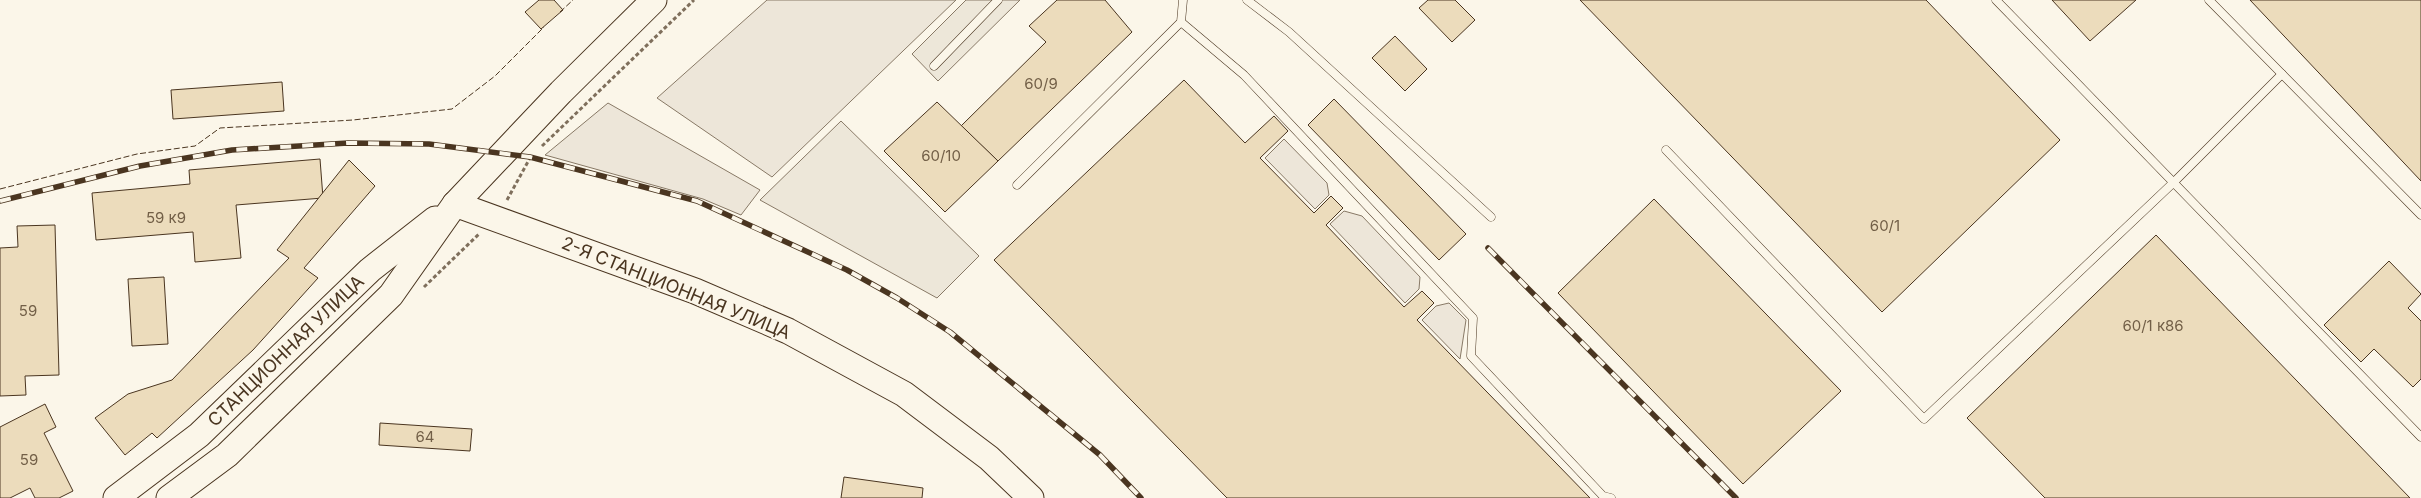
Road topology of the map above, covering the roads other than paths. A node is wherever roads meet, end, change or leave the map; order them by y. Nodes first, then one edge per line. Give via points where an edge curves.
1 (654, 0) edge
2 (998, 0) edge
3 (1183, 0) edge
4 (1247, 0) edge
5 (1996, 0) edge
6 (2209, 0) edge
7 (1181, 22) junction
8 (934, 66) dead end
9 (2282, 74) junction
10 (1666, 150) dead end
11 (2173, 183) junction
12 (1017, 185) dead end
13 (455, 204) junction
14 (2421, 215) edge
15 (1491, 218) dead end
16 (2418, 428) edge
17 (2421, 437) edge
18 (116, 498) edge
19 (169, 498) edge
20 (1031, 498) edge
21 (1611, 498) edge

1 - 13 main road, СТАНЦИОННАЯ УЛИЦА
2 - 8 lane
3 - 7 lane
4 - 15 lane via 1289,32
5 - 11 lane
6 - 9 lane
7 - 12 lane
7 - 21 lane via 1244,75 1473,318 1471,356 1604,496
9 - 11 lane
9 - 14 lane
10 - 11 lane via 1924,419
11 - 16 lane
13 - 18 main road, СТАНЦИОННАЯ УЛИЦА via 370,270 199,435
13 - 19 main road, СТАНЦИОННАЯ УЛИЦА via 391,295 227,455
13 - 20 main road, 2-Я СТАНЦИОННАЯ УЛИЦА via 695,292 788,331 904,394 989,458
16 - 17 lane

